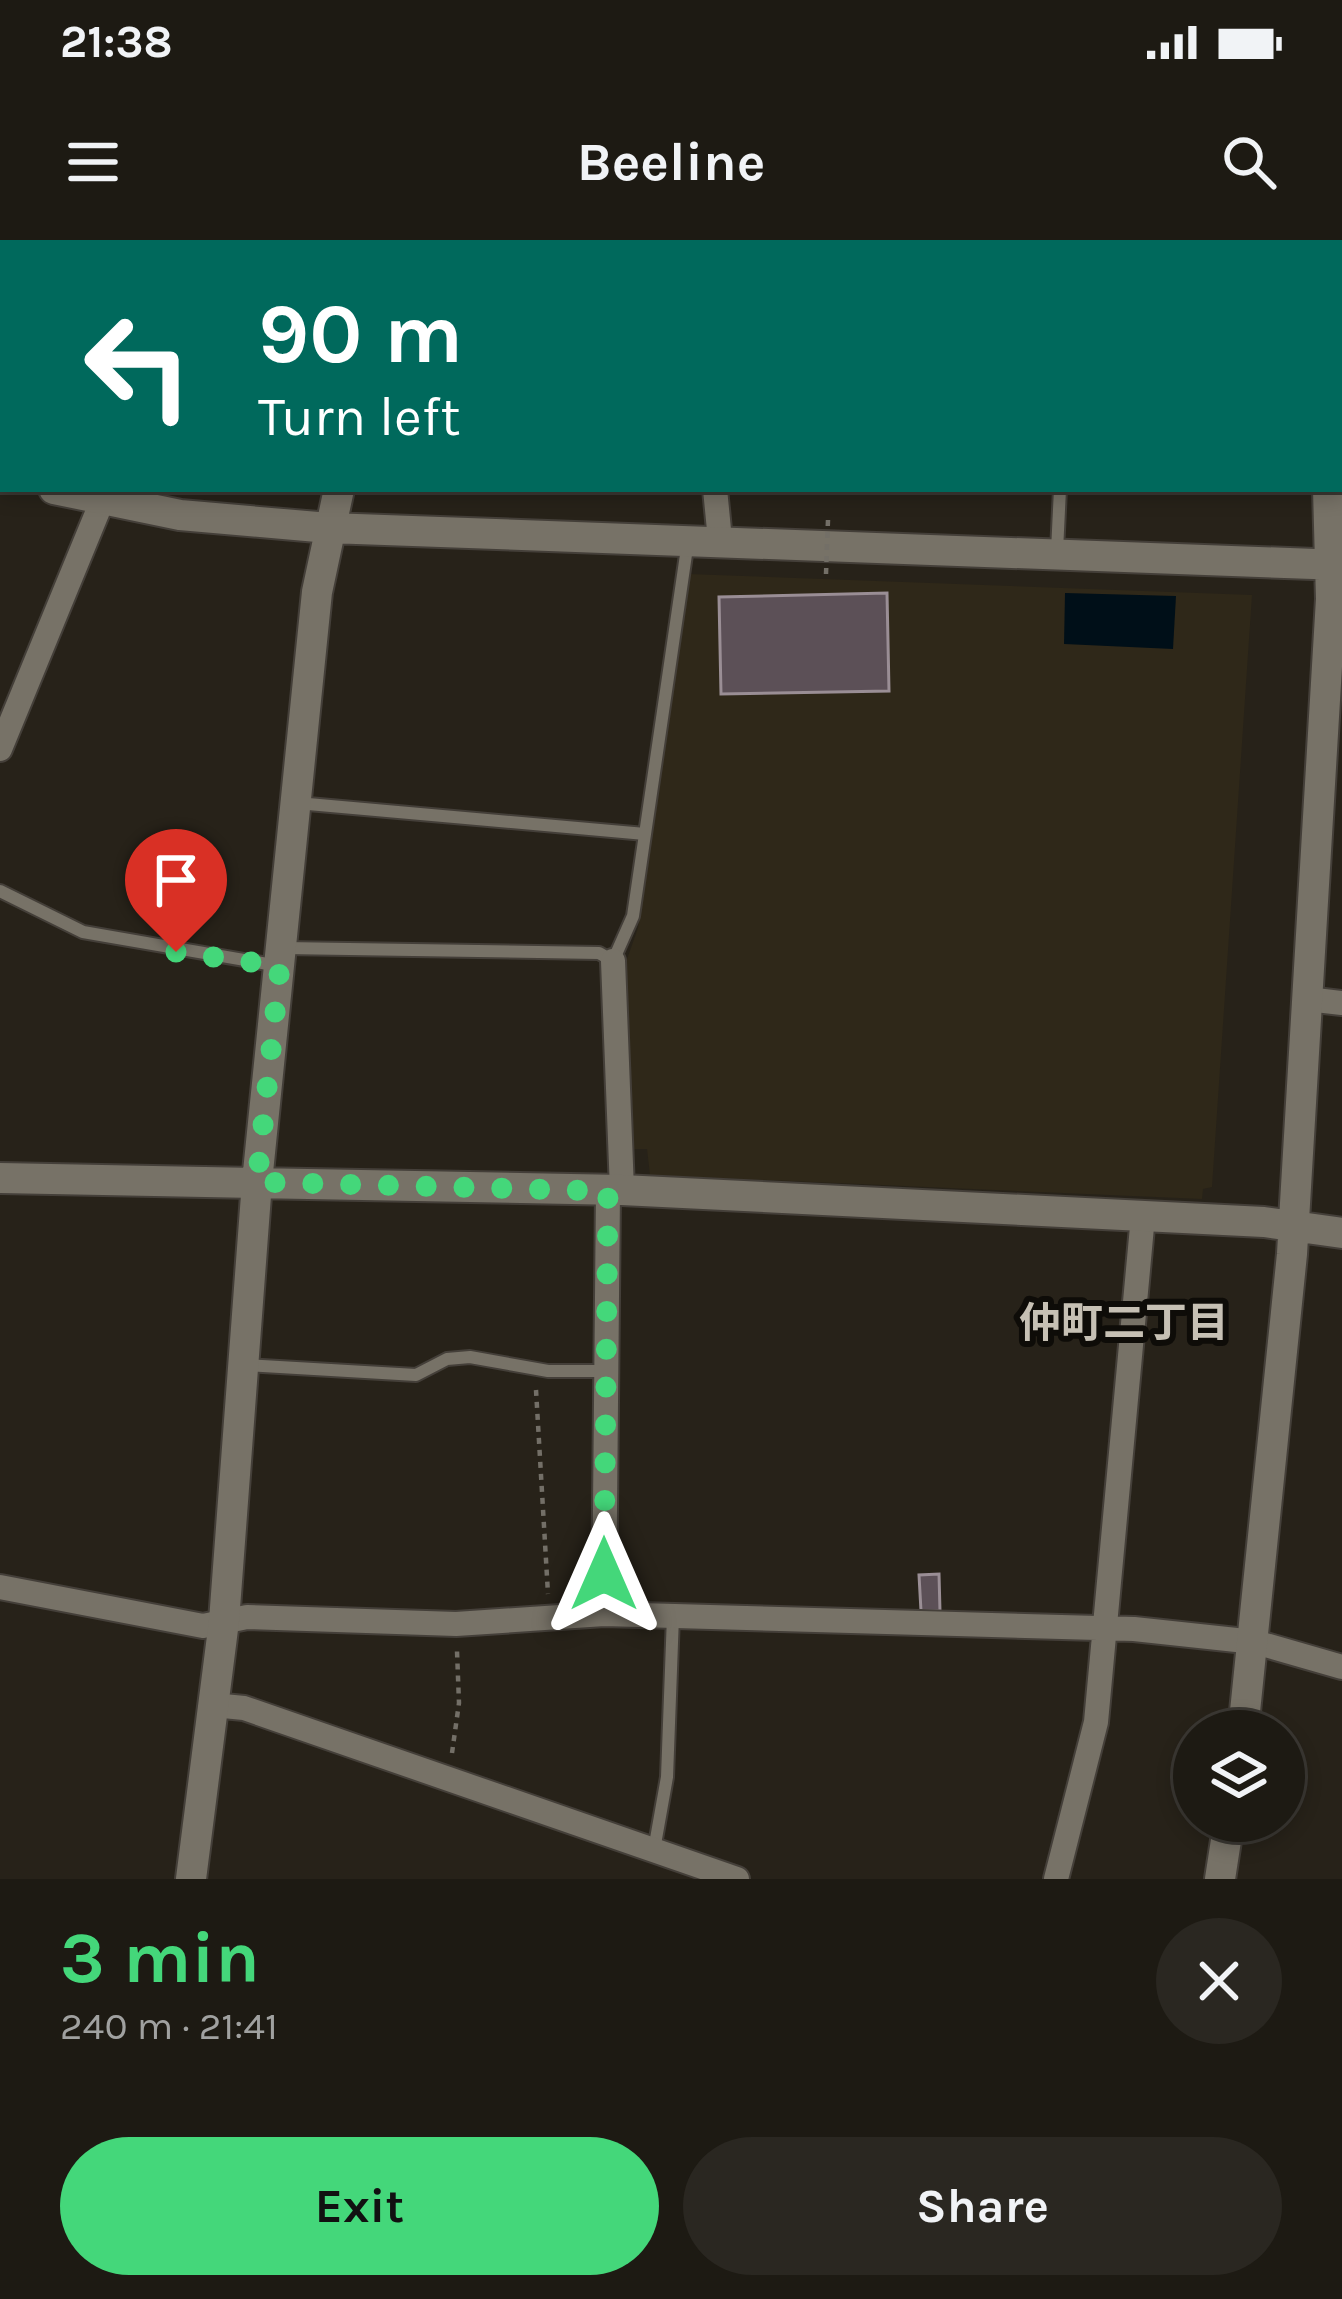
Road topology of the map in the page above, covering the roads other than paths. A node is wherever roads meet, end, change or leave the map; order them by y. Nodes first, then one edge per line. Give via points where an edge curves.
1 (338, 492) edge
2 (721, 492) edge
3 (1060, 492) edge
4 (1328, 492) edge
5 (105, 495) edge
6 (329, 528) junction
7 (688, 539) junction
8 (720, 540) junction
9 (1058, 552) junction
10 (1335, 564) edge
11 (0, 749) edge
12 (296, 802) junction
13 (645, 834) junction
14 (0, 891) edge
15 (281, 957) junction
16 (613, 961) junction
17 (1307, 999) junction
18 (1342, 1003) edge
19 (0, 1178) edge
20 (257, 1182) junction
21 (615, 1191) junction
22 (1143, 1216) junction
23 (1294, 1225) junction
24 (1342, 1233) edge
25 (244, 1365) junction
26 (603, 1372) junction
27 (0, 1587) edge
28 (604, 1614) junction
29 (673, 1616) junction
30 (224, 1621) junction
31 (1105, 1628) junction
32 (1255, 1642) junction
33 (1342, 1666) edge
34 (213, 1705) junction
35 (1246, 1710) edge
36 (1226, 1842) edge
37 (653, 1851) junction
38 (190, 1879) edge
39 (737, 1879) edge
40 (1056, 1879) edge
41 (1220, 1879) edge

1 - 6 street
2 - 8 street
3 - 9 lane
4 - 10 street
5 - 6 street via 197,517
5 - 11 street
6 - 7 street
6 - 12 street
7 - 8 street
7 - 13 lane
8 - 9 street
9 - 10 street
10 - 17 street
12 - 13 lane
12 - 15 street
13 - 16 lane via 634,916
14 - 15 lane via 95,935
15 - 16 lane via 599,953
15 - 20 street
16 - 21 street
17 - 18 street
17 - 23 street
19 - 20 street
20 - 21 street
20 - 25 street
21 - 22 street
21 - 26 street
22 - 23 street
22 - 31 street
23 - 24 street
23 - 32 street
25 - 26 lane via 416,1375 470,1357
25 - 30 street
26 - 28 street
27 - 30 street via 192,1624
28 - 29 street
28 - 30 street via 456,1624
29 - 31 street
29 - 37 lane via 667,1777
30 - 34 street
31 - 32 street
31 - 40 street via 1091,1751
32 - 33 street
32 - 35 street
34 - 37 street via 244,1708
34 - 38 street
36 - 41 street
37 - 39 street

